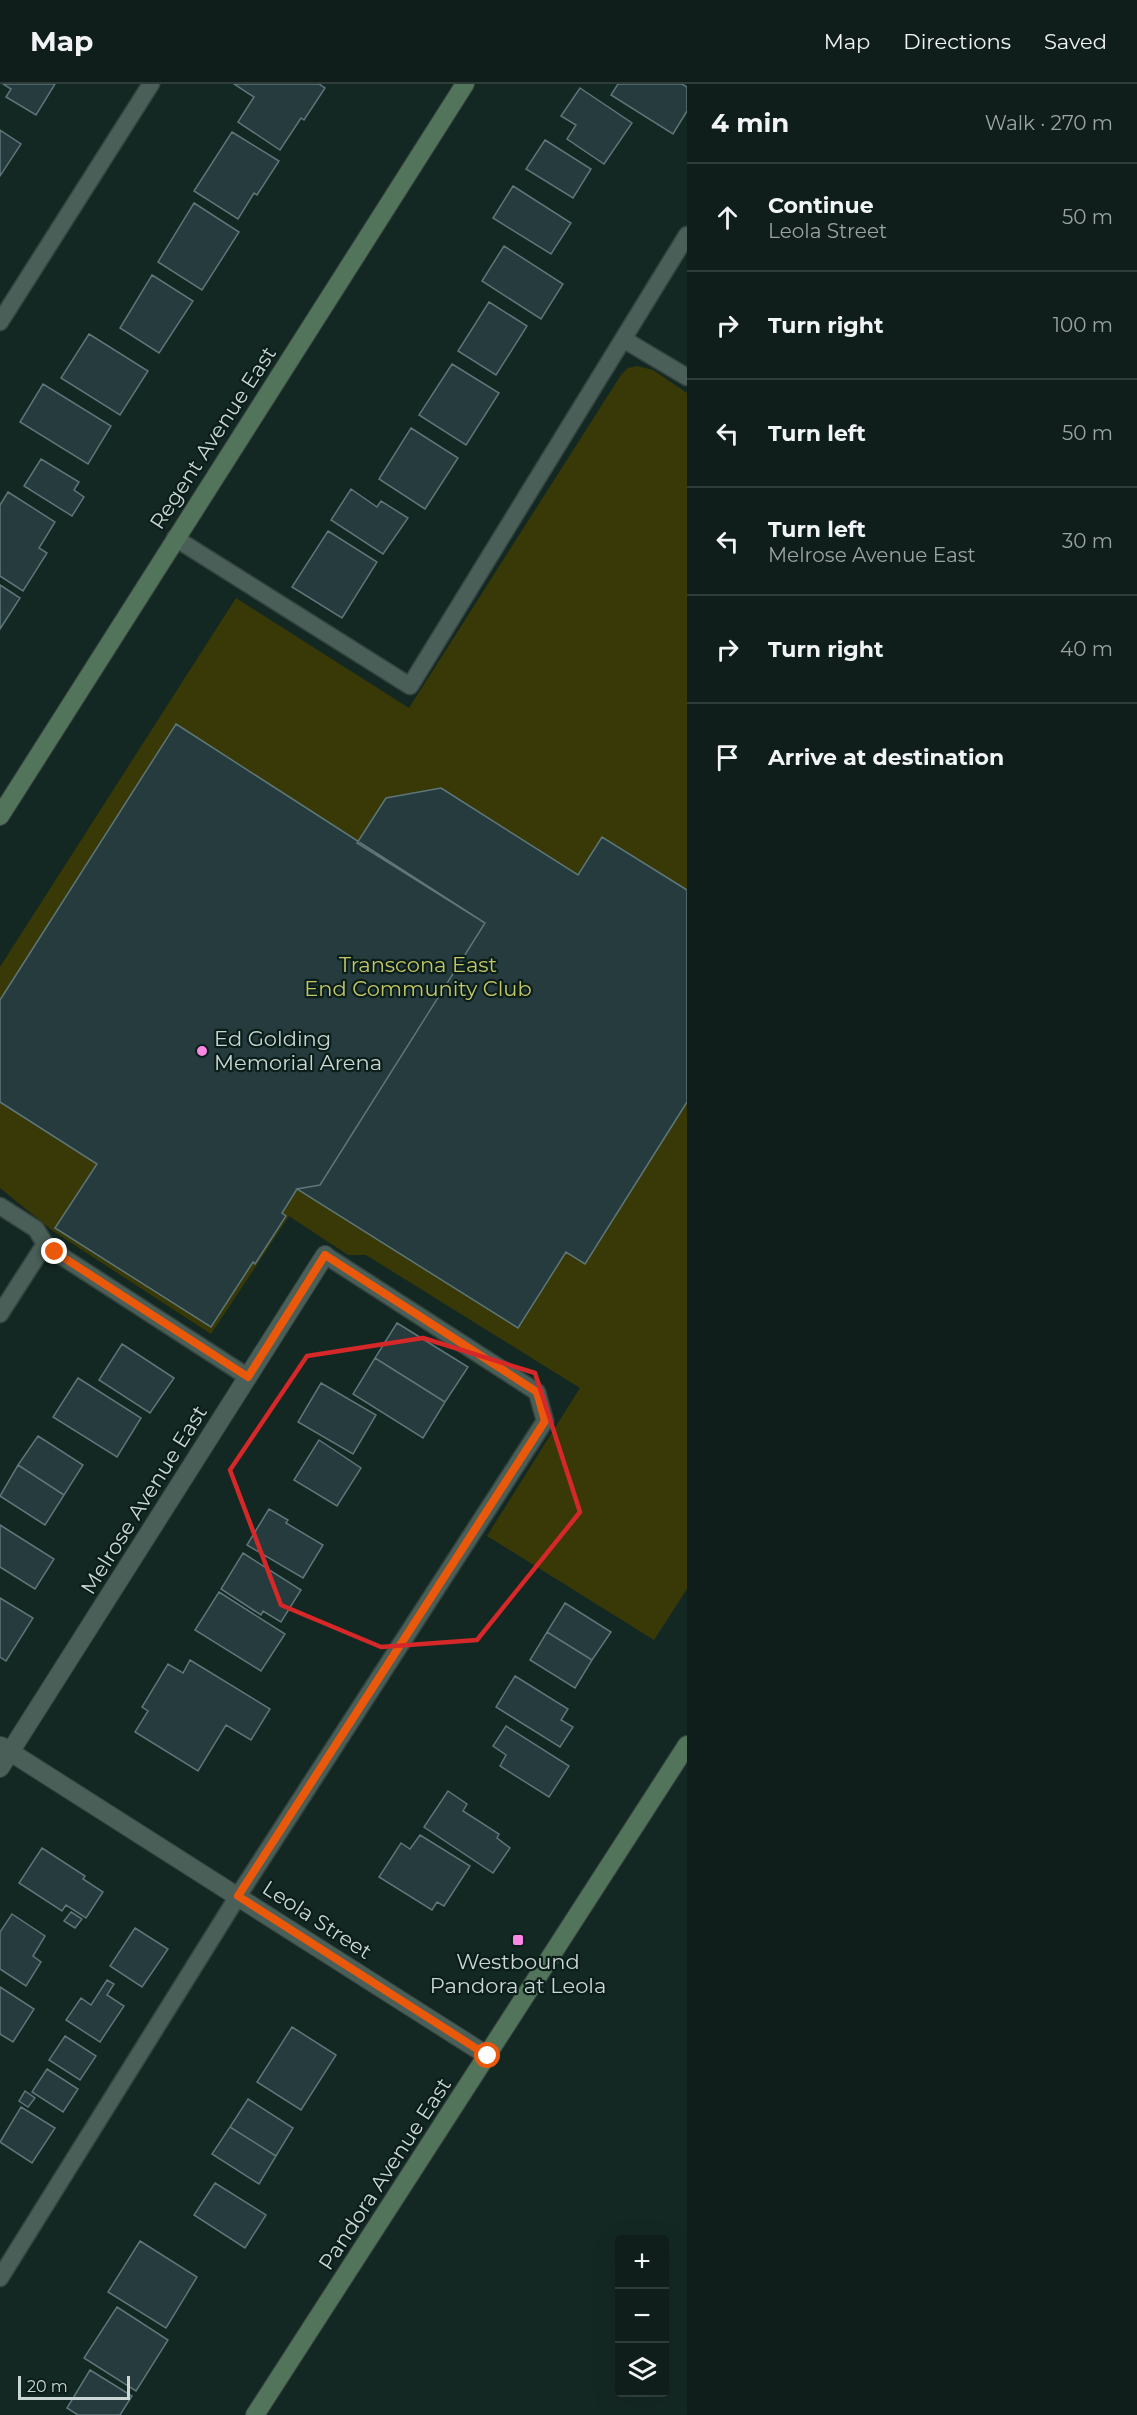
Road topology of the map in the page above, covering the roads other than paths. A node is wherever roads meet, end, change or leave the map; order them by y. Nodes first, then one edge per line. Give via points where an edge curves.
1 (151, 84) edge
2 (465, 84) edge
3 (687, 235) edge
4 (0, 322) edge
5 (623, 339) junction
6 (687, 377) edge
7 (176, 538) junction
8 (0, 816) edge
9 (0, 1206) edge
10 (45, 1244) junction
11 (325, 1255) joint
12 (0, 1314) edge
13 (248, 1377) junction
14 (687, 1745) edge
15 (5, 1749) edge
16 (0, 1768) edge
17 (238, 1896) junction
18 (488, 2056) junction
19 (0, 2278) edge
20 (255, 2415) edge

1 - 4 lane
2 - 7 street, Regent Avenue East
3 - 5 lane
5 - 6 lane
5 - 7 lane via 410,686
7 - 8 street, Regent Avenue East
9 - 10 lane via 36,1229
10 - 12 lane
10 - 13 lane
11 - 13 street, Melrose Avenue East
11 - 17 lane via 537,1392 545,1421
13 - 15 street, Melrose Avenue East
14 - 18 street, Pandora Avenue East
15 - 16 street, Melrose Avenue East
15 - 17 street, Leola Street
17 - 18 street, Leola Street
17 - 19 lane
18 - 20 street, Pandora Avenue East

